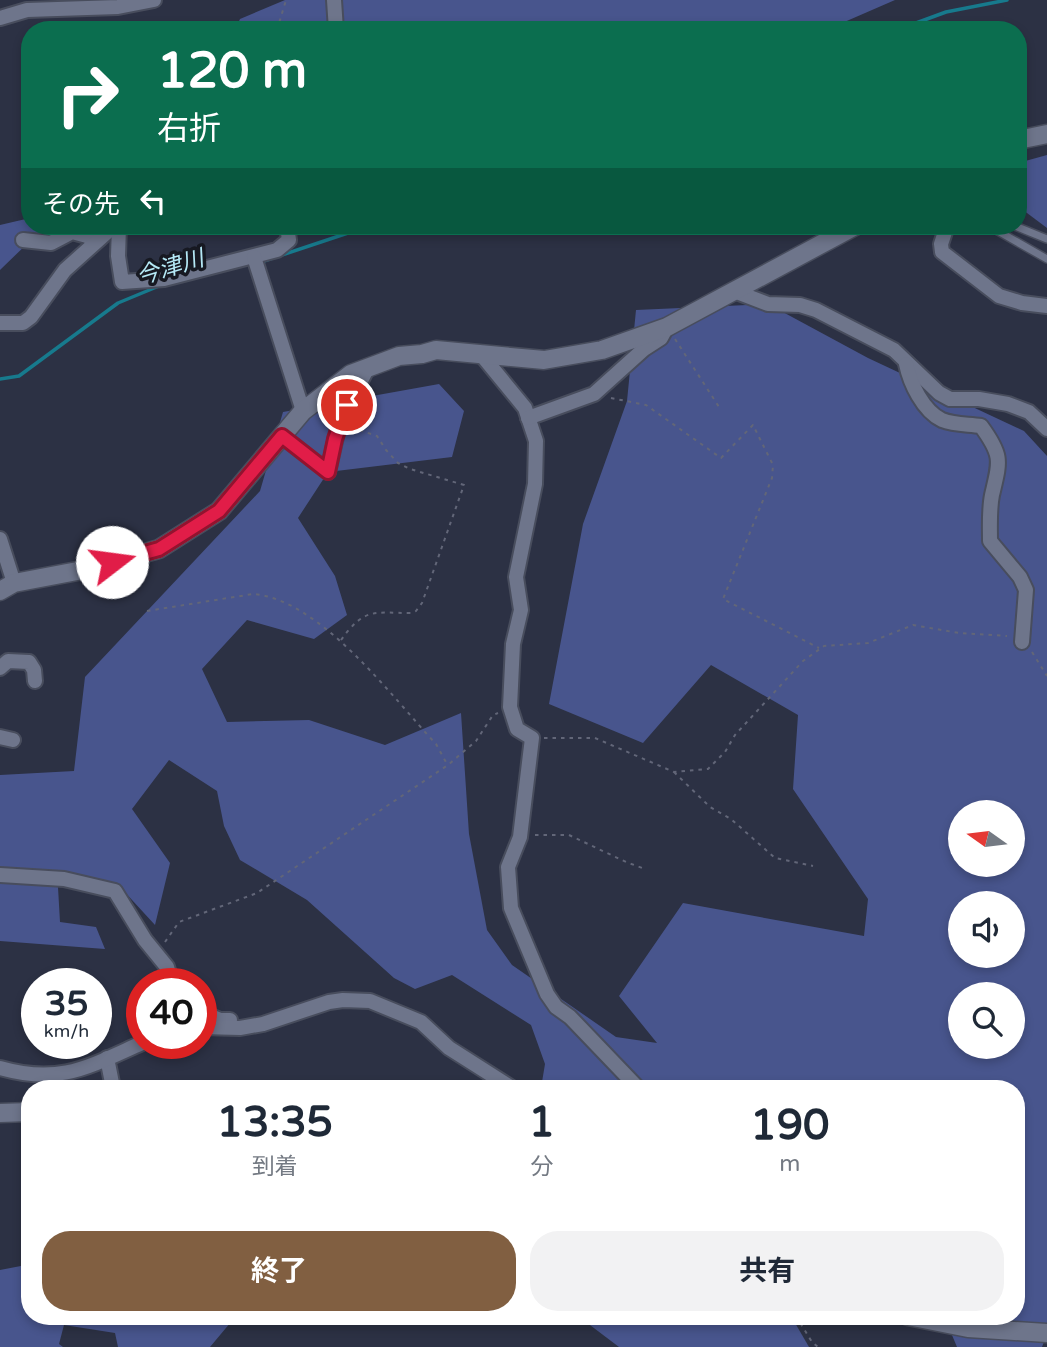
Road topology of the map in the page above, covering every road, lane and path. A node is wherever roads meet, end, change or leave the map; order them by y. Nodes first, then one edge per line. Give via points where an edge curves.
1 (154, 0) edge
2 (286, 0) edge
3 (334, 0) edge
4 (0, 18) edge
5 (280, 21) edge
6 (335, 21) edge
7 (1047, 134) edge
8 (1027, 138) edge
9 (1027, 231) edge
10 (66, 235) edge
11 (83, 235) edge
12 (105, 235) edge
13 (117, 235) edge
14 (288, 235) edge
15 (838, 235) edge
16 (944, 235) edge
17 (1005, 235) edge
18 (1047, 239) edge
19 (23, 240) dead end
20 (95, 242) junction
21 (254, 257) junction
22 (1047, 259) edge
23 (734, 291) junction
24 (1047, 306) edge
25 (0, 323) edge
26 (667, 327) junction
27 (480, 353) junction
28 (906, 363) junction
29 (368, 367) junction
30 (594, 394) junction
31 (721, 410) dead end
32 (303, 411) junction
33 (528, 418) junction
34 (341, 420) junction
35 (1047, 429) edge
36 (282, 436) junction
37 (0, 539) edge
38 (7, 587) edge
39 (147, 611) dead end
40 (341, 640) junction
41 (1022, 642) junction
42 (820, 649) junction
43 (0, 668) edge
44 (1047, 676) edge
45 (35, 681) dead end
46 (510, 707) junction
47 (532, 738) junction
48 (448, 765) junction
49 (674, 772) junction
50 (520, 837) junction
51 (813, 866) dead end
52 (645, 869) dead end
53 (0, 875) edge
54 (160, 959) junction
55 (167, 968) edge
56 (287, 1017) junction
57 (217, 1019) edge
58 (217, 1027) edge
59 (105, 1059) edge
60 (107, 1059) edge
61 (0, 1068) edge
62 (111, 1080) edge
63 (499, 1080) edge
64 (630, 1080) edge
65 (21, 1112) edge
66 (0, 1113) edge
67 (802, 1325) edge
68 (953, 1325) edge
69 (1047, 1333) edge
70 (818, 1347) edge

1 - 4 street via 118,7 27,10
2 - 5 path
3 - 6 street
7 - 8 street
9 - 18 lane
10 - 19 street via 51,243
11 - 20 street
12 - 20 street
13 - 21 street via 122,282 164,279
14 - 21 street via 289,240 277,250
15 - 23 street
16 - 24 street via 942,252 999,296
17 - 22 lane
20 - 25 street via 65,270 32,317 23,323
21 - 32 street
23 - 26 street
23 - 28 street via 768,304 800,304 816,310 894,350
26 - 27 street via 602,350 544,360
26 - 30 street via 661,338
26 - 31 path
27 - 29 street via 436,350
27 - 33 street via 525,408
28 - 35 street via 950,399 1008,404 1029,412
28 - 41 street via 924,404 940,419 981,426 992,442 1000,462 992,497 990,541 1026,590
29 - 32 street via 351,374
29 - 34 street
30 - 33 street
30 - 42 path via 646,405 721,458 753,425 773,465 772,478 723,599
32 - 36 street
33 - 46 street via 536,441 537,465 516,577 521,610 513,644
34 - 36 street via 328,472
34 - 40 path via 377,436 398,463 464,485 416,611 361,617
36 - 38 street via 219,511 159,549
37 - 38 street
39 - 40 path via 264,595 305,614
40 - 48 path via 436,744
41 - 42 path via 1004,635 913,625 868,643
41 - 44 path
42 - 49 path via 803,661 735,735 717,763 708,769
43 - 45 street via 8,661 29,662
46 - 47 street via 517,729
46 - 48 path via 493,715 476,741
47 - 49 path via 595,738
47 - 50 street
48 - 54 path via 257,893 179,922
49 - 51 path via 775,858
50 - 52 path via 569,835
50 - 64 street via 508,867 511,908 547,994
53 - 54 street via 64,878 115,891
54 - 55 street
56 - 57 street
56 - 58 street via 240,1028
56 - 63 street via 329,1002 370,1001 421,1022 449,1048
59 - 61 street via 68,1074 44,1076
60 - 62 street
65 - 66 street
67 - 70 path
68 - 69 street

